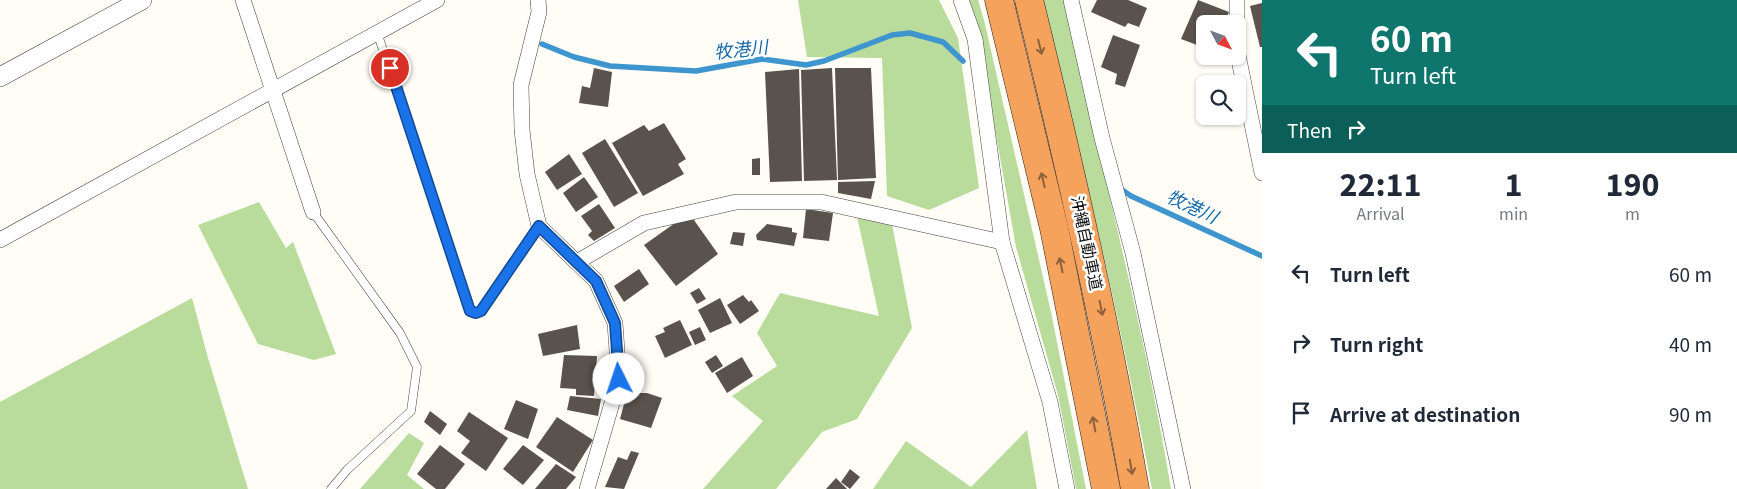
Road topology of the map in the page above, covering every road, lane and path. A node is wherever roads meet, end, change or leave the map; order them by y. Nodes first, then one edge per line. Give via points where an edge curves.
1 (142, 0) edge
2 (243, 0) edge
3 (437, 0) edge
4 (538, 0) edge
5 (960, 0) edge
6 (999, 0) edge
7 (1028, 0) edge
8 (1071, 0) edge
9 (1237, 0) edge
10 (1237, 15) edge
11 (378, 32) junction
12 (1240, 65) edge
13 (0, 77) edge
14 (273, 88) junction
15 (1262, 173) edge
16 (313, 212) joint
17 (539, 226) junction
18 (0, 240) edge
19 (1002, 242) junction
20 (577, 262) junction
21 (331, 489) edge
22 (587, 489) edge
23 (1068, 489) edge
24 (1106, 489) edge
25 (1135, 489) edge
26 (1183, 489) edge

1 - 13 street
2 - 14 street
3 - 11 street
4 - 17 street via 539,12 521,85 527,174
5 - 19 street via 975,39
24 -> 6 highway, 沖縄自動車道 via 1054,228
7 -> 25 highway, 沖縄自動車道 via 1082,219 1116,379
8 - 26 street via 1102,138 1133,253
9 - 10 street
11 - 14 street
11 - 17 lane via 470,311 481,311
12 - 15 street
14 - 16 street
14 - 18 street
16 - 21 lane via 400,334 417,367 411,411
17 - 20 street
19 - 20 street via 821,202 736,202 644,223
19 - 23 street via 1050,402
20 - 22 street via 596,281 615,323 619,379

